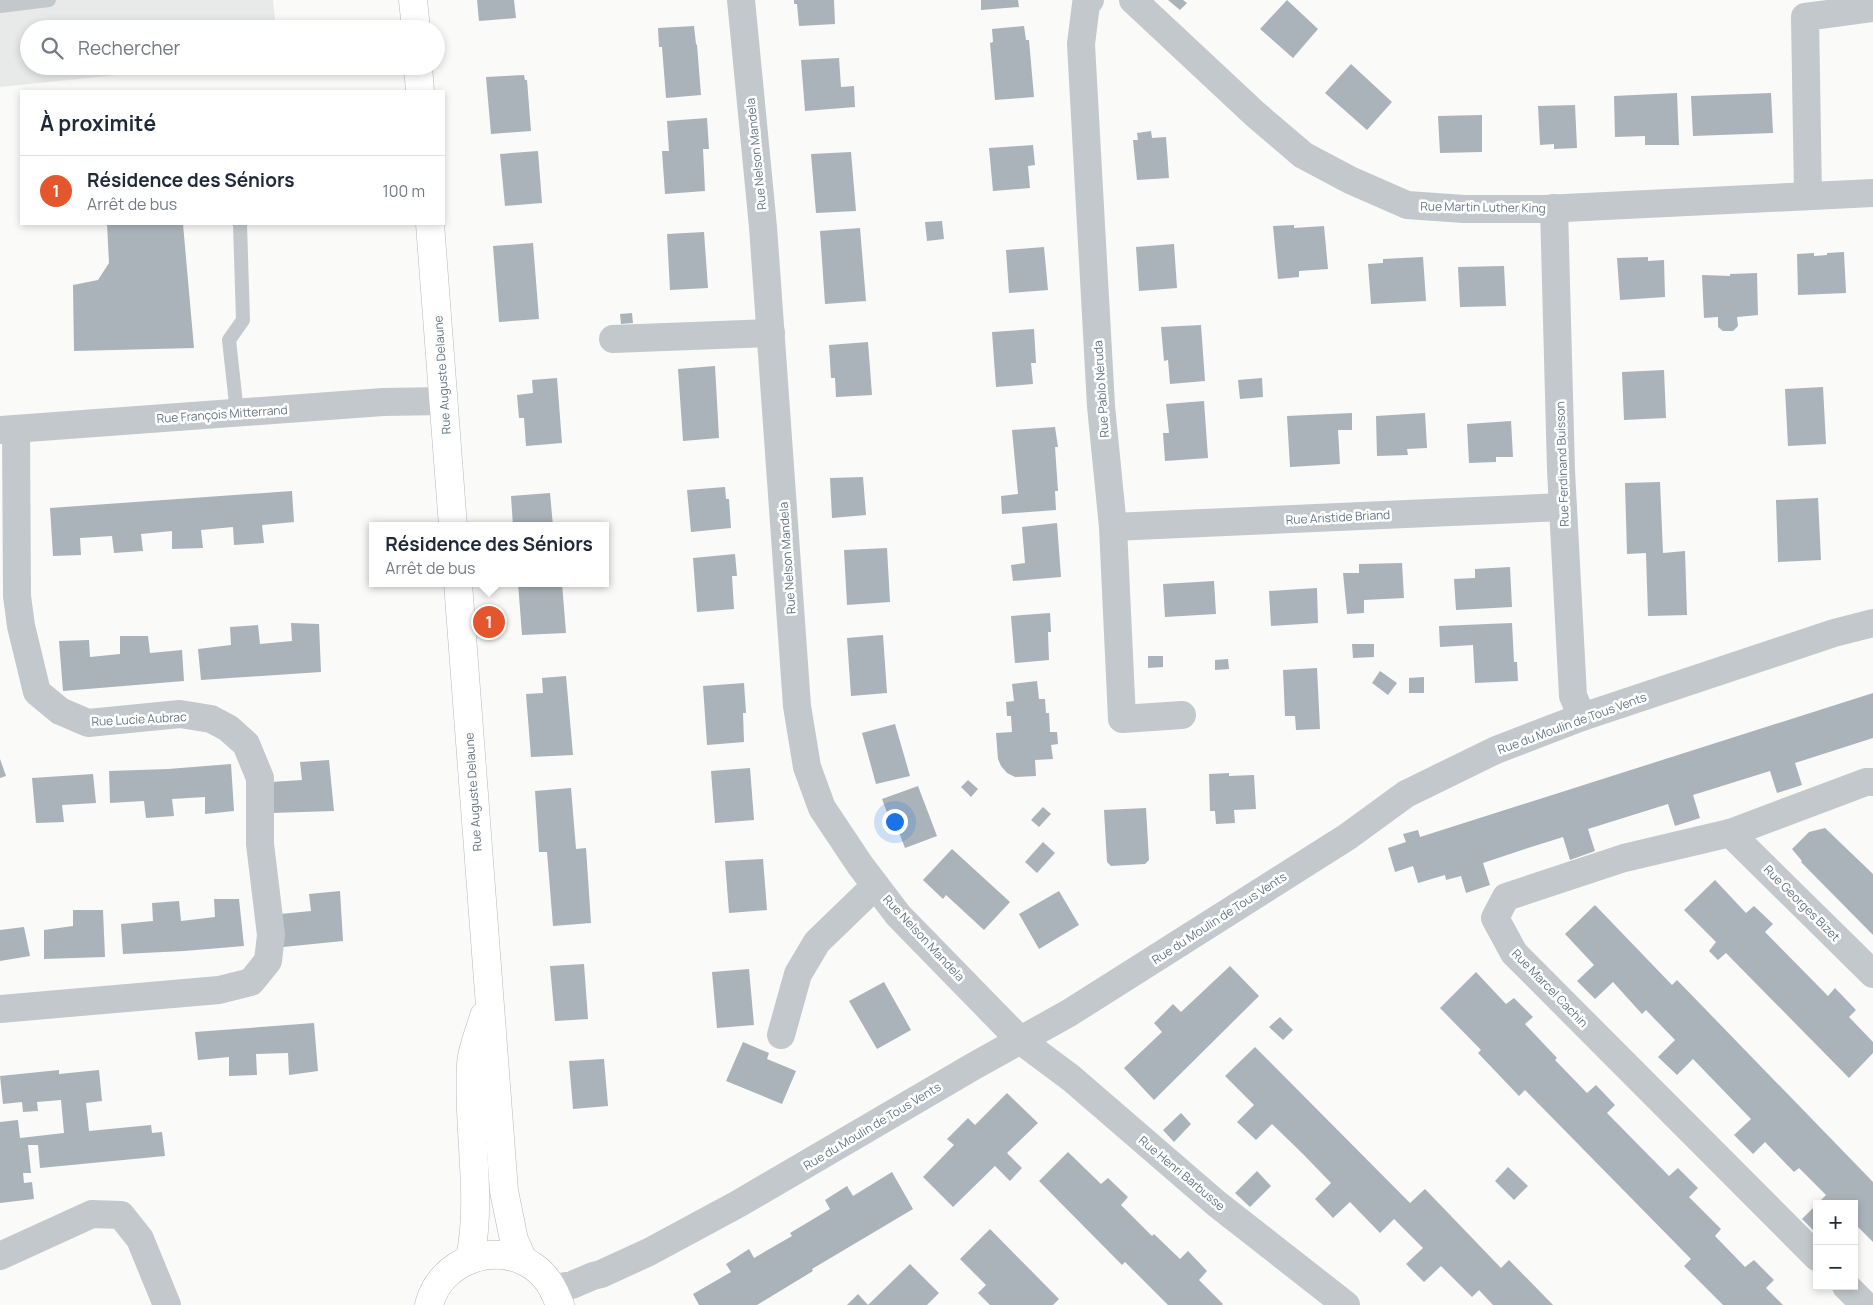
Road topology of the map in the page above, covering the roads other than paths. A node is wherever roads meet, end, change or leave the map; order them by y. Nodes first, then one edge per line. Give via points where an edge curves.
1 (49, 0) edge
2 (413, 0) edge
3 (741, 0) edge
4 (1090, 0) edge
5 (1134, 0) edge
6 (0, 6) edge
7 (1873, 8) edge
8 (415, 20) edge
9 (419, 75) edge
10 (420, 90) edge
11 (1873, 193) edge
12 (1808, 196) junction
13 (1554, 208) junction
14 (240, 225) edge
15 (430, 225) edge
16 (771, 332) junction
17 (613, 339) dead end
18 (444, 401) junction
19 (237, 413) junction
20 (8, 430) edge
21 (1563, 507) junction
22 (453, 522) edge
23 (1113, 527) junction
24 (458, 587) edge
25 (1873, 623) edge
26 (1182, 715) dead end
27 (1582, 717) junction
28 (1873, 782) edge
29 (1730, 833) junction
30 (875, 886) junction
31 (1873, 974) edge
32 (489, 1000) junction
33 (0, 1009) edge
34 (781, 1035) dead end
35 (1020, 1040) junction
36 (1813, 1252) edge
37 (0, 1256) edge
38 (470, 1259) junction
39 (523, 1260) junction
40 (1850, 1290) edge
41 (556, 1296) edge
42 (429, 1304) edge
43 (167, 1305) edge
44 (1346, 1305) edge
45 (1865, 1305) edge

1 - 6 lane
2 - 8 street
3 - 16 street, Rue Nelson Mandela
4 - 23 street, Rue Pablo Néruda via 1086,4 1081,44 1101,406
5 - 13 street, Rue Martin Luther King via 1255,114 1303,154 1350,180 1406,205 1464,209
7 - 12 street via 1805,17
9 - 10 street
11 - 12 street, Rue Martin Luther King
12 - 13 street, Rue Martin Luther King
13 - 21 street, Rue Ferdinand Buisson
14 - 19 lane via 243,320 229,340
15 - 18 street, Rue Auguste Delaune
16 - 17 street
16 - 30 street, Rue Nelson Mandela via 797,706 807,768 822,808
18 - 19 street, Rue François Mitterrand via 383,402
18 - 22 street, Rue Auguste Delaune
19 - 20 street, Rue François Mitterrand
20 - 33 street, Rue Lucie Aubrac via 17,596 37,692 60,712 88,723 180,714 211,719 228,728 246,744 260,778 260,844 271,935 268,961 251,982 219,990
21 - 23 street, Rue Aristide Briand
21 - 27 street, Rue Ferdinand Buisson via 1572,696
23 - 26 street, Rue Pablo Néruda via 1122,719
24 - 32 street, Rue Auguste Delaune
25 - 27 street, Rue du Moulin de Tous Vents
27 - 35 street, Rue du Moulin de Tous Vents via 1496,750 1406,794 1347,837 1069,1013
28 - 29 street, Rue Marcel Cachin
29 - 31 street, Rue Georges Bizet
29 - 36 street, Rue Marcel Cachin via 1624,858 1506,897 1495,918 1514,953
30 - 34 street via 817,942 798,974
30 - 35 street, Rue Nelson Mandela via 898,915
32 - 38 street, Rue Auguste Delaune via 471,1062 475,1211
32 - 39 street, Rue Auguste Delaune via 506,1208
35 - 41 street, Rue du Moulin de Tous Vents via 738,1204 649,1252 572,1285
35 - 44 street, Rue Henri Barbusse via 1071,1078 1217,1204
37 - 43 street via 92,1214 121,1215 140,1239
38 - 39 street via 506,1255
38 - 42 street via 445,1276
39 - 41 street via 540,1272
40 - 45 street

